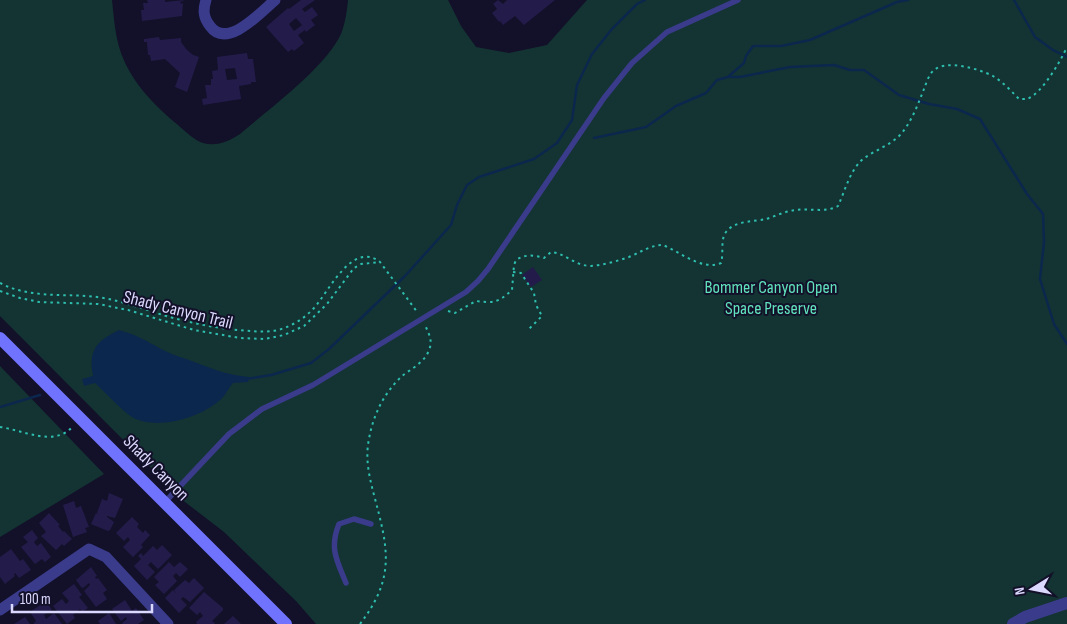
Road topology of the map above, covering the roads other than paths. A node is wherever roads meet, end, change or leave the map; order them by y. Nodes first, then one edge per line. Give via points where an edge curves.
1 (206, 0) edge
2 (275, 0) edge
3 (738, 0) edge
4 (0, 338) edge
5 (165, 502) junction
6 (371, 524) dead end
7 (346, 584) dead end
8 (1067, 603) edge
9 (0, 610) edge
10 (168, 624) edge
11 (286, 624) edge
12 (1013, 624) edge

1 - 2 street via 203,11 206,21 218,33 226,34 236,32
3 - 5 lane via 668,32 632,63 604,98 478,281 466,292 314,385 262,409 229,434
4 - 5 main road, Shady Canyon
5 - 11 main road, Shady Canyon
6 - 7 lane via 354,519 339,524 334,537 335,557
8 - 12 street
9 - 10 street via 90,549 106,557

